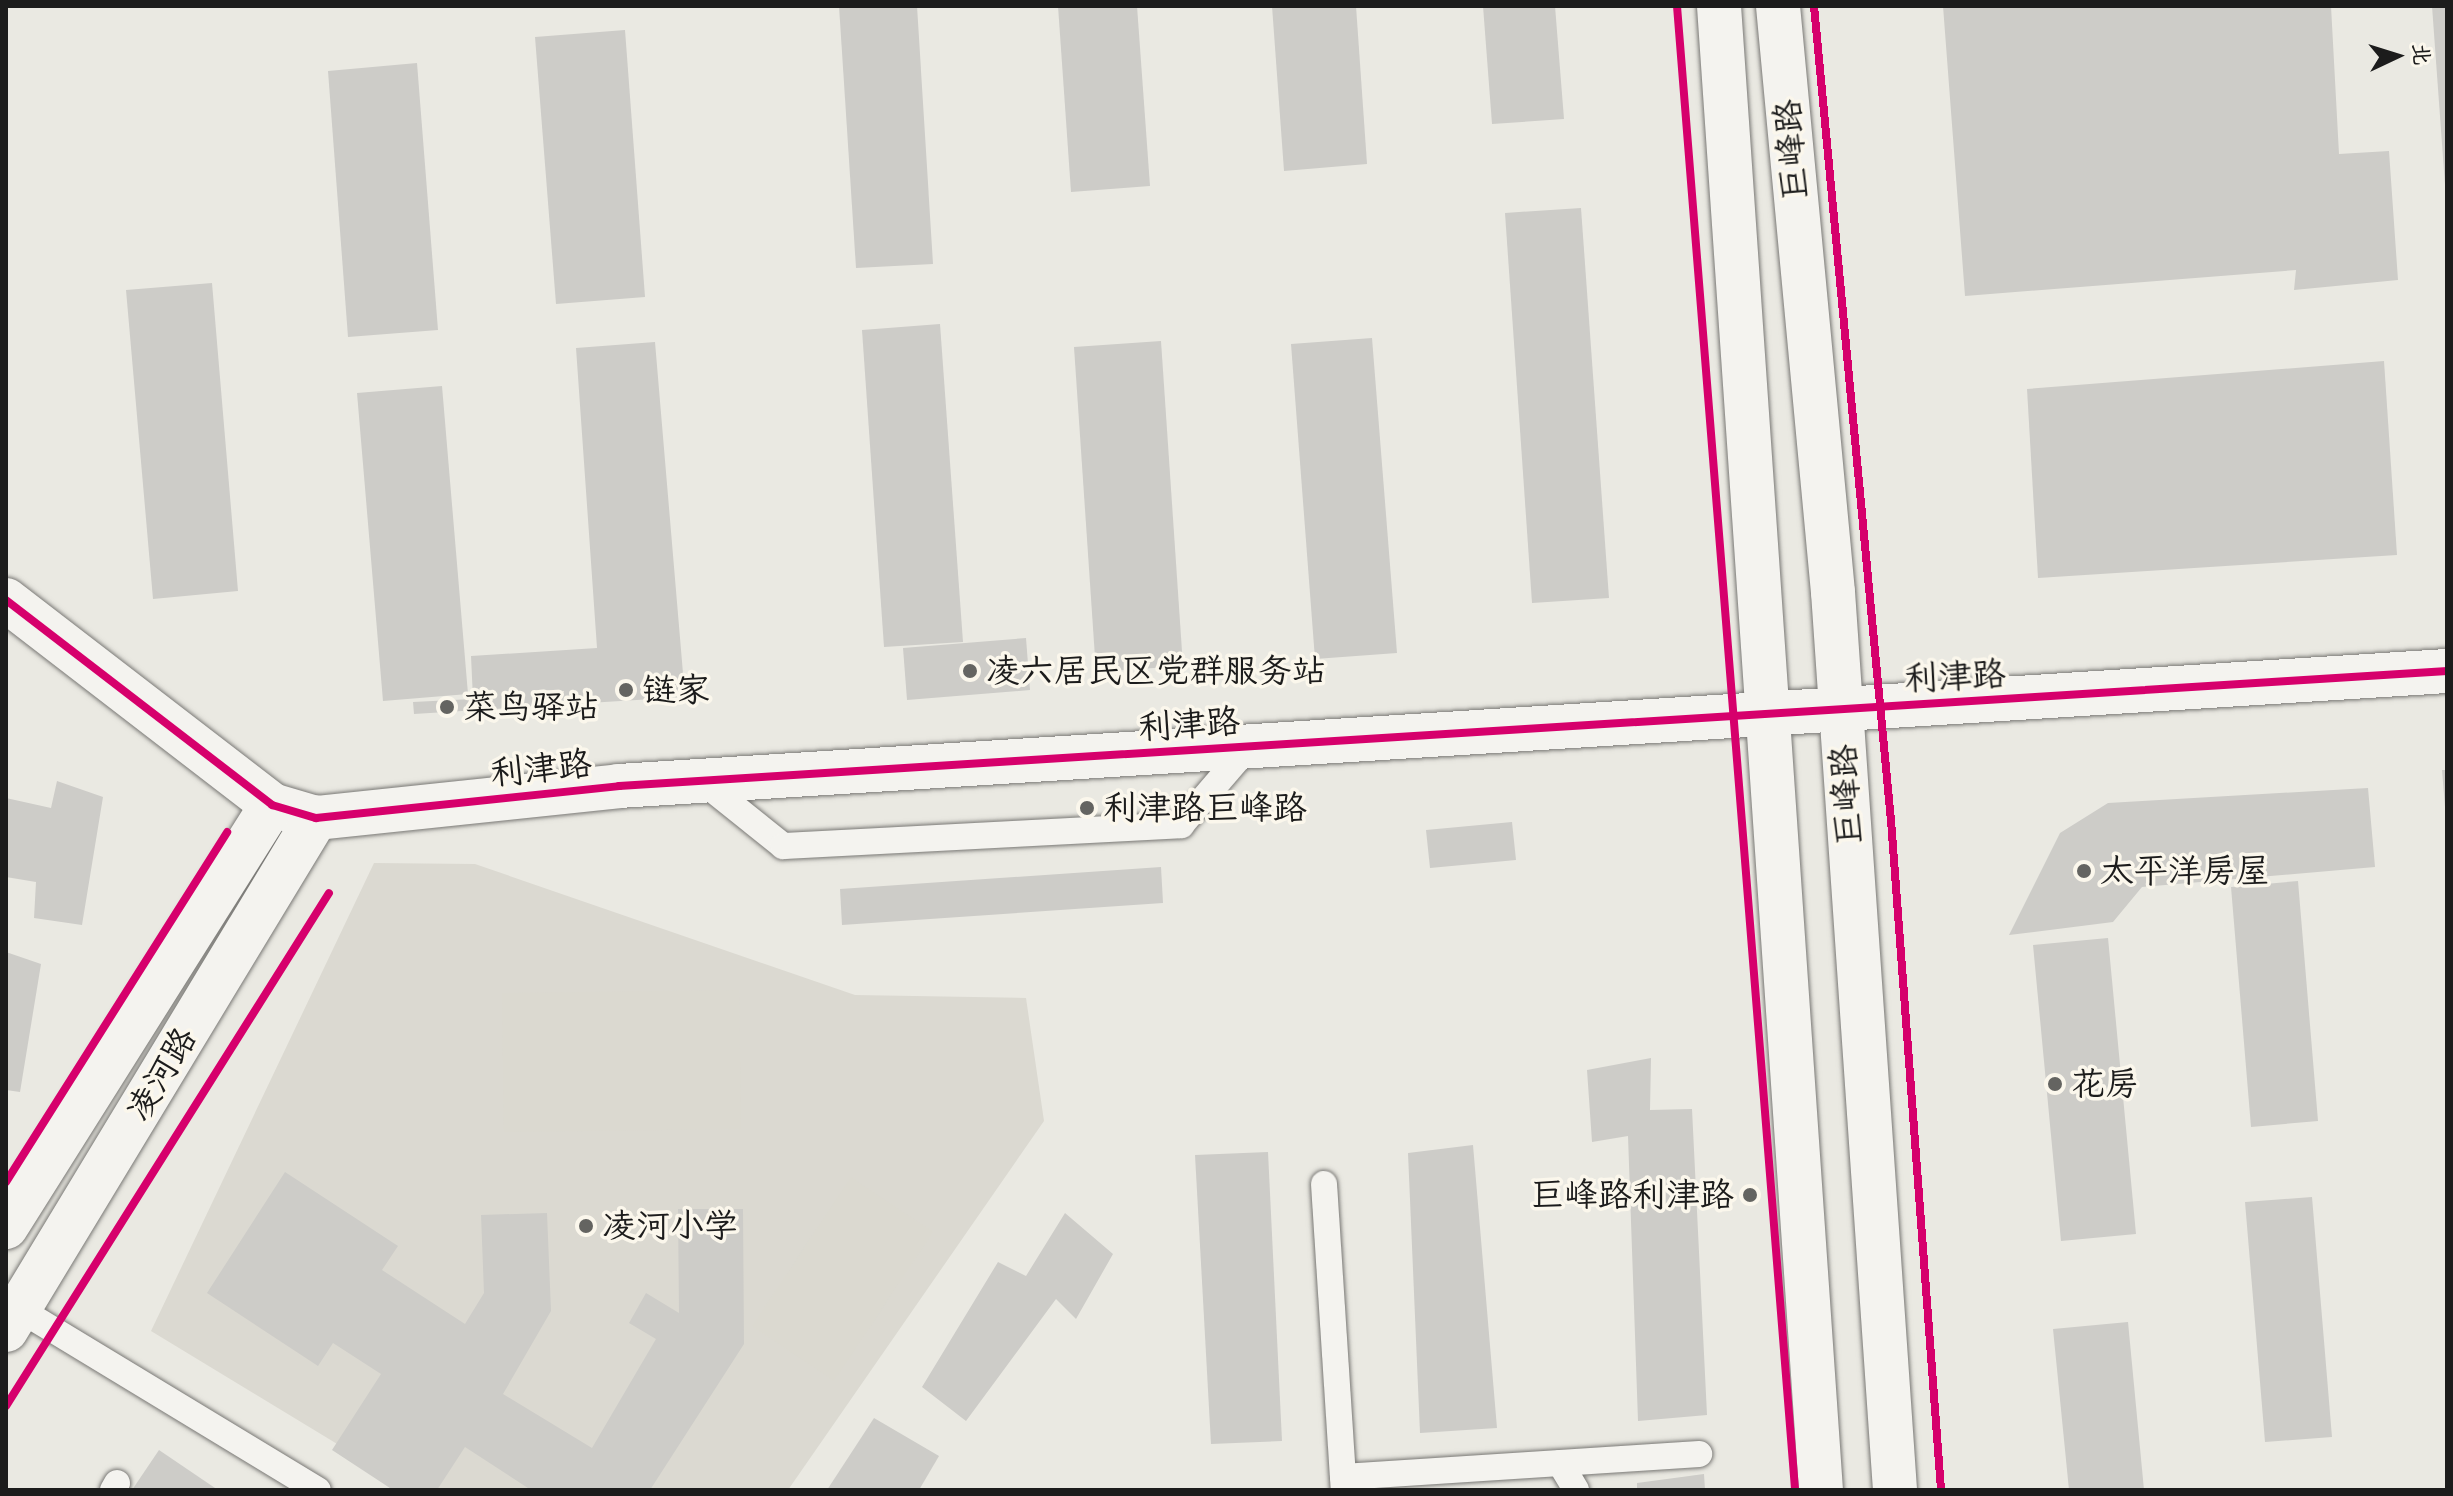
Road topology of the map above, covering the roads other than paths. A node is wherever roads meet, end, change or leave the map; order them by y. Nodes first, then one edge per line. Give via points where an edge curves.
1 (1719, 6) edge
2 (1778, 6) edge
3 (6, 600) edge
4 (2447, 671) edge
5 (1841, 709) junction
6 (1767, 715) junction
7 (1248, 747) junction
8 (702, 781) junction
9 (272, 805) junction
10 (316, 818) junction
11 (1324, 1184) dead end
12 (6, 1227) edge
13 (11, 1313) edge
14 (1699, 1454) dead end
15 (1560, 1463) junction
16 (1344, 1484) edge
17 (318, 1490) edge
18 (1576, 1490) edge
19 (1821, 1490) edge
20 (1895, 1490) edge

1 - 6 street, 巨峰路
2 - 5 street, 巨峰路
3 - 9 street, 利津路
4 - 5 street, 利津路
5 - 6 street, 利津路
5 - 20 street, 巨峰路
6 - 7 street, 利津路
6 - 19 street, 巨峰路
7 - 8 street, 利津路
7 - 8 lane via 1181,825 783,846
8 - 10 street, 利津路
9 - 10 street, 利津路
9 - 12 street, 凌河路
10 - 13 street, 凌河路
11 - 16 lane
13 - 17 lane
14 - 15 lane
15 - 16 lane
15 - 18 lane

